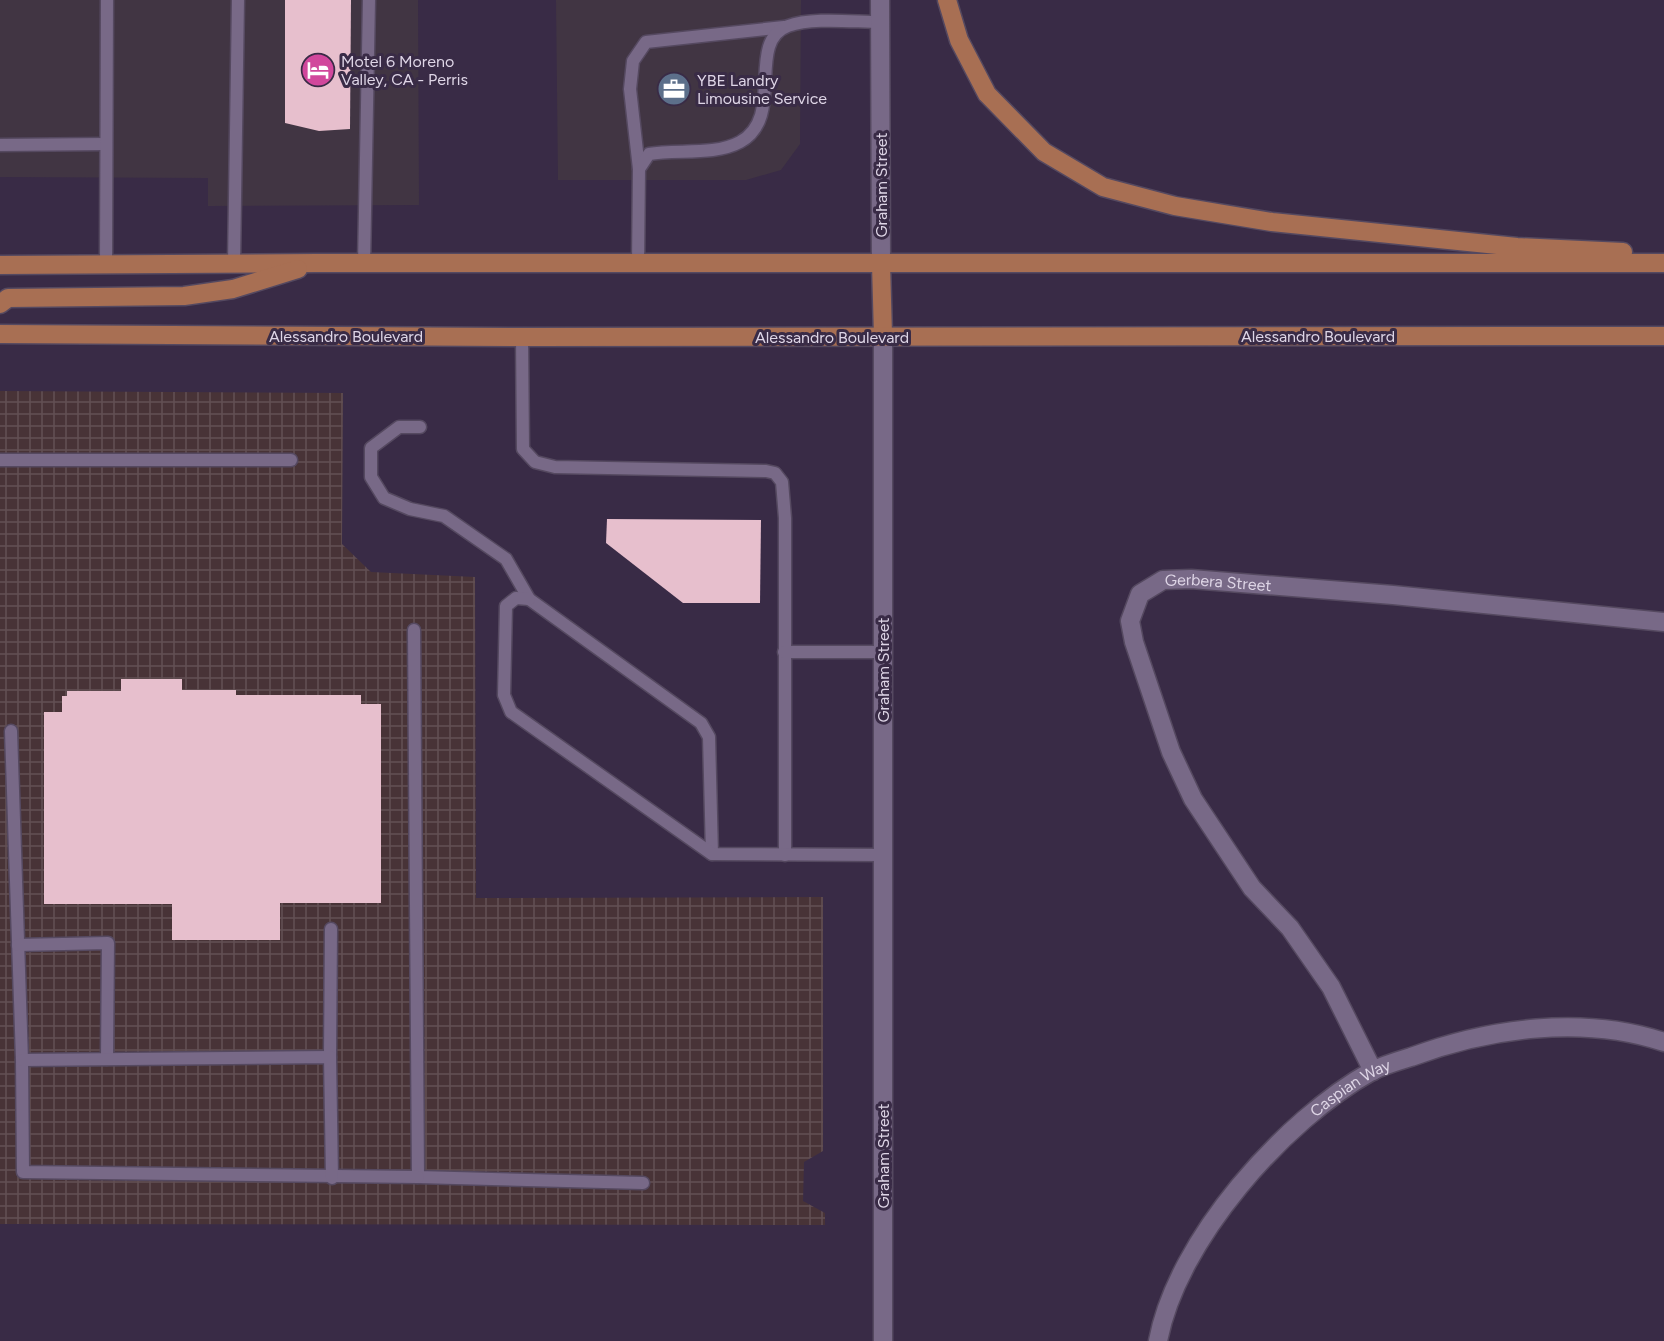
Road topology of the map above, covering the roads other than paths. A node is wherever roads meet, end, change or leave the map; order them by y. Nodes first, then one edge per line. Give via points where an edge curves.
1 (107, 0) edge
2 (238, 0) edge
3 (369, 0) edge
4 (880, 0) edge
5 (947, 0) edge
6 (880, 22) junction
7 (785, 27) junction
8 (105, 144) junction
9 (0, 145) edge
10 (639, 169) junction
11 (1664, 253) edge
12 (316, 262) junction
13 (234, 263) junction
14 (1664, 263) edge
15 (364, 264) junction
16 (638, 264) junction
17 (881, 264) junction
18 (106, 265) junction
19 (0, 266) edge
20 (0, 304) edge
21 (0, 334) edge
22 (883, 335) junction
23 (1664, 336) edge
24 (522, 337) junction
25 (420, 427) dead end
26 (0, 460) edge
27 (291, 460) dead end
28 (529, 599) junction
29 (1664, 622) edge
30 (414, 630) dead end
31 (784, 652) junction
32 (883, 652) junction
33 (11, 731) dead end
34 (712, 854) junction
35 (785, 855) junction
36 (883, 855) junction
37 (331, 929) dead end
38 (18, 945) junction
39 (1664, 1042) edge
40 (330, 1057) junction
41 (22, 1059) junction
42 (108, 1059) junction
43 (1373, 1071) junction
44 (418, 1177) junction
45 (332, 1178) junction
46 (643, 1183) dead end
47 (883, 1341) edge
48 (1158, 1341) edge

1 - 8 lane
2 - 13 lane
3 - 15 lane
4 - 6 street, Graham Street
5 - 11 main road via 959,40 987,94 1044,152 1103,187 1175,206 1272,222 1517,247
6 - 7 lane via 799,23
6 - 17 street, Graham Street
7 - 10 lane via 774,37 766,57 761,121 753,133 738,143 715,149 649,154
7 - 10 lane via 645,42 633,62 630,89
8 - 9 lane
8 - 18 lane
10 - 16 lane
12 - 13 main road
12 - 15 main road
12 - 20 main road via 233,289 184,296 9,298
13 - 18 main road
14 - 17 main road
15 - 16 main road
16 - 17 main road
17 - 22 main road, Graham Street
18 - 19 main road
21 - 24 main road, Alessandro Boulevard
22 - 23 main road, Alessandro Boulevard
22 - 24 main road, Alessandro Boulevard
22 - 32 street, Graham Street
24 - 31 lane via 523,449 535,462 555,467 775,473 782,482 785,518
25 - 28 lane via 399,427 371,448 371,477 384,498 410,509 444,516 506,559
26 - 27 lane
28 - 34 lane via 701,723 709,737
28 - 34 lane via 516,598 506,606 504,695 511,712
29 - 43 street, Gerbera Street via 1191,579 1163,580 1140,594 1130,621 1134,642 1171,752 1193,799 1252,888 1290,928 1331,987
30 - 44 lane
31 - 32 lane
31 - 35 lane
32 - 36 street, Graham Street
33 - 38 lane
34 - 35 lane
35 - 36 lane
36 - 47 street, Graham Street
37 - 40 lane
38 - 41 lane
38 - 42 lane via 108,943
39 - 43 street, Caspian Way via 1593,1030 1518,1029 1448,1043
40 - 42 lane
40 - 45 lane
41 - 42 lane
41 - 45 lane via 23,1172
43 - 48 street, Caspian Way via 1299,1123 1238,1186 1194,1252 1162,1322
44 - 45 lane
44 - 46 lane

